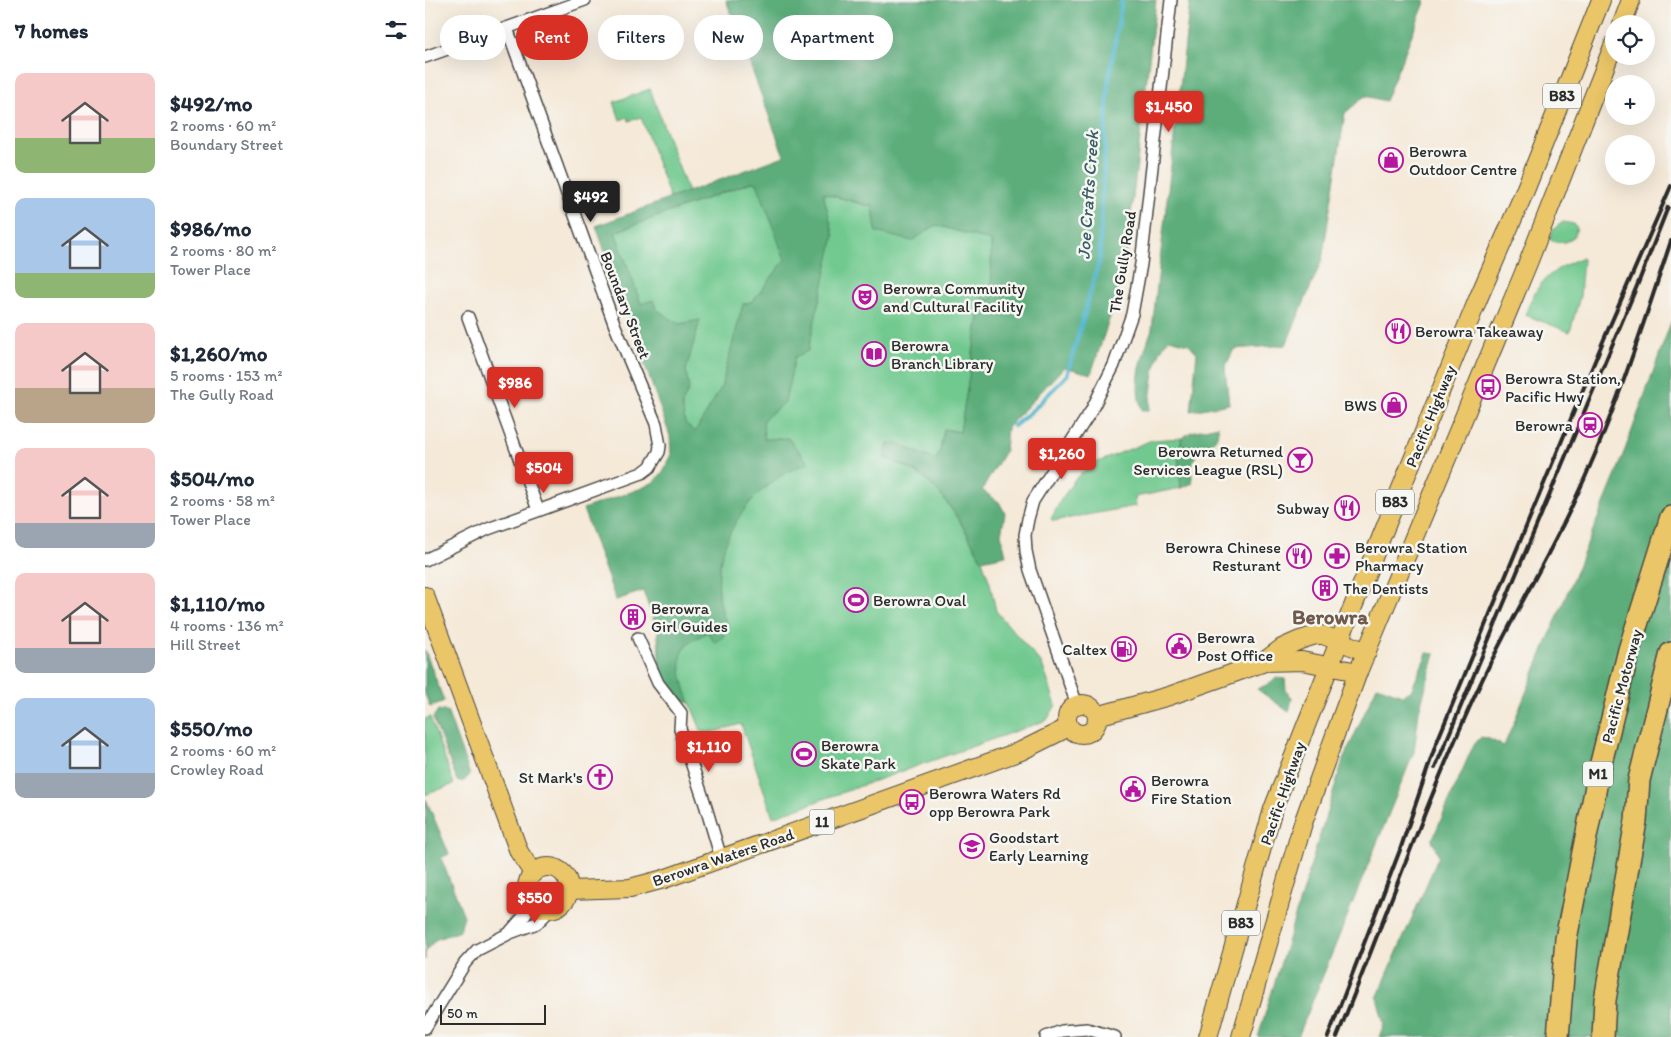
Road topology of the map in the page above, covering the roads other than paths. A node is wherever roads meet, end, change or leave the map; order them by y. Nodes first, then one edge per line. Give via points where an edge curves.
1 (585, 0) edge
2 (1171, 0) edge
3 (1601, 0) edge
4 (1631, 0) edge
5 (1625, 15) edge
6 (507, 28) junction
7 (425, 57) edge
8 (1606, 65) edge
9 (468, 317) dead end
10 (537, 510) junction
11 (1671, 517) edge
12 (425, 560) edge
13 (425, 596) edge
14 (639, 638) dead end
15 (1339, 641) junction
16 (1367, 652) junction
17 (1671, 652) edge
18 (1262, 662) junction
19 (1329, 666) junction
20 (1358, 672) junction
21 (1077, 705) junction
22 (1097, 716) junction
23 (1069, 727) junction
24 (721, 858) junction
25 (533, 873) junction
26 (569, 890) junction
27 (530, 900) junction
28 (551, 909) junction
29 (510, 932) junction
30 (425, 1028) edge
31 (1046, 1037) edge
32 (1115, 1037) edge
33 (1208, 1037) edge
34 (1241, 1037) edge
35 (1558, 1037) edge
36 (1603, 1037) edge

1 - 6 street
2 - 21 street, The Gully Road via 1141,264 1132,314 1114,365 1091,411 1033,501 1025,536 1030,570
3 - 15 main road, Pacific Highway / B83
4 - 5 main road
6 - 7 street
6 - 10 street, Boundary Street via 615,326 656,424 660,446 651,467 633,477
8 - 16 main road, Pacific Highway / B83 via 1528,263
9 - 10 street
10 - 12 street, Boundary Street via 488,529
11 - 35 highway, Pacific Motorway / M1 via 1629,650 1599,771 1566,939
13 - 25 main road via 519,852
14 - 24 street via 658,683 681,714 679,729
15 - 16 main road
15 - 18 main road via 1315,635 1283,648
15 - 19 main road, Pacific Highway / B83
16 - 20 main road, Pacific Highway / B83
17 - 36 highway via 1639,780 1636,821 1605,1000
18 - 19 main road via 1302,661
18 - 22 main road via 1163,698
19 - 20 main road
19 - 33 main road, Pacific Highway / B83 via 1273,809
20 - 34 main road, Pacific Highway / B83 via 1303,823
21 - 22 main road via 1092,708
21 - 23 main road via 1068,714
22 - 23 main road via 1096,726 1085,734 1076,733
23 - 24 main road, Berowra Waters Road / 11 via 1021,751
24 - 26 main road, Berowra Waters Road / 11 via 631,888
25 - 26 main road via 544,867 556,869 566,877
25 - 27 main road via 527,886
26 - 28 main road via 561,904
27 - 28 main road via 541,908
27 - 29 street via 526,914
28 - 29 street via 537,923
29 - 30 street via 477,950 465,963
31 - 32 street via 1062,1031 1087,1029

